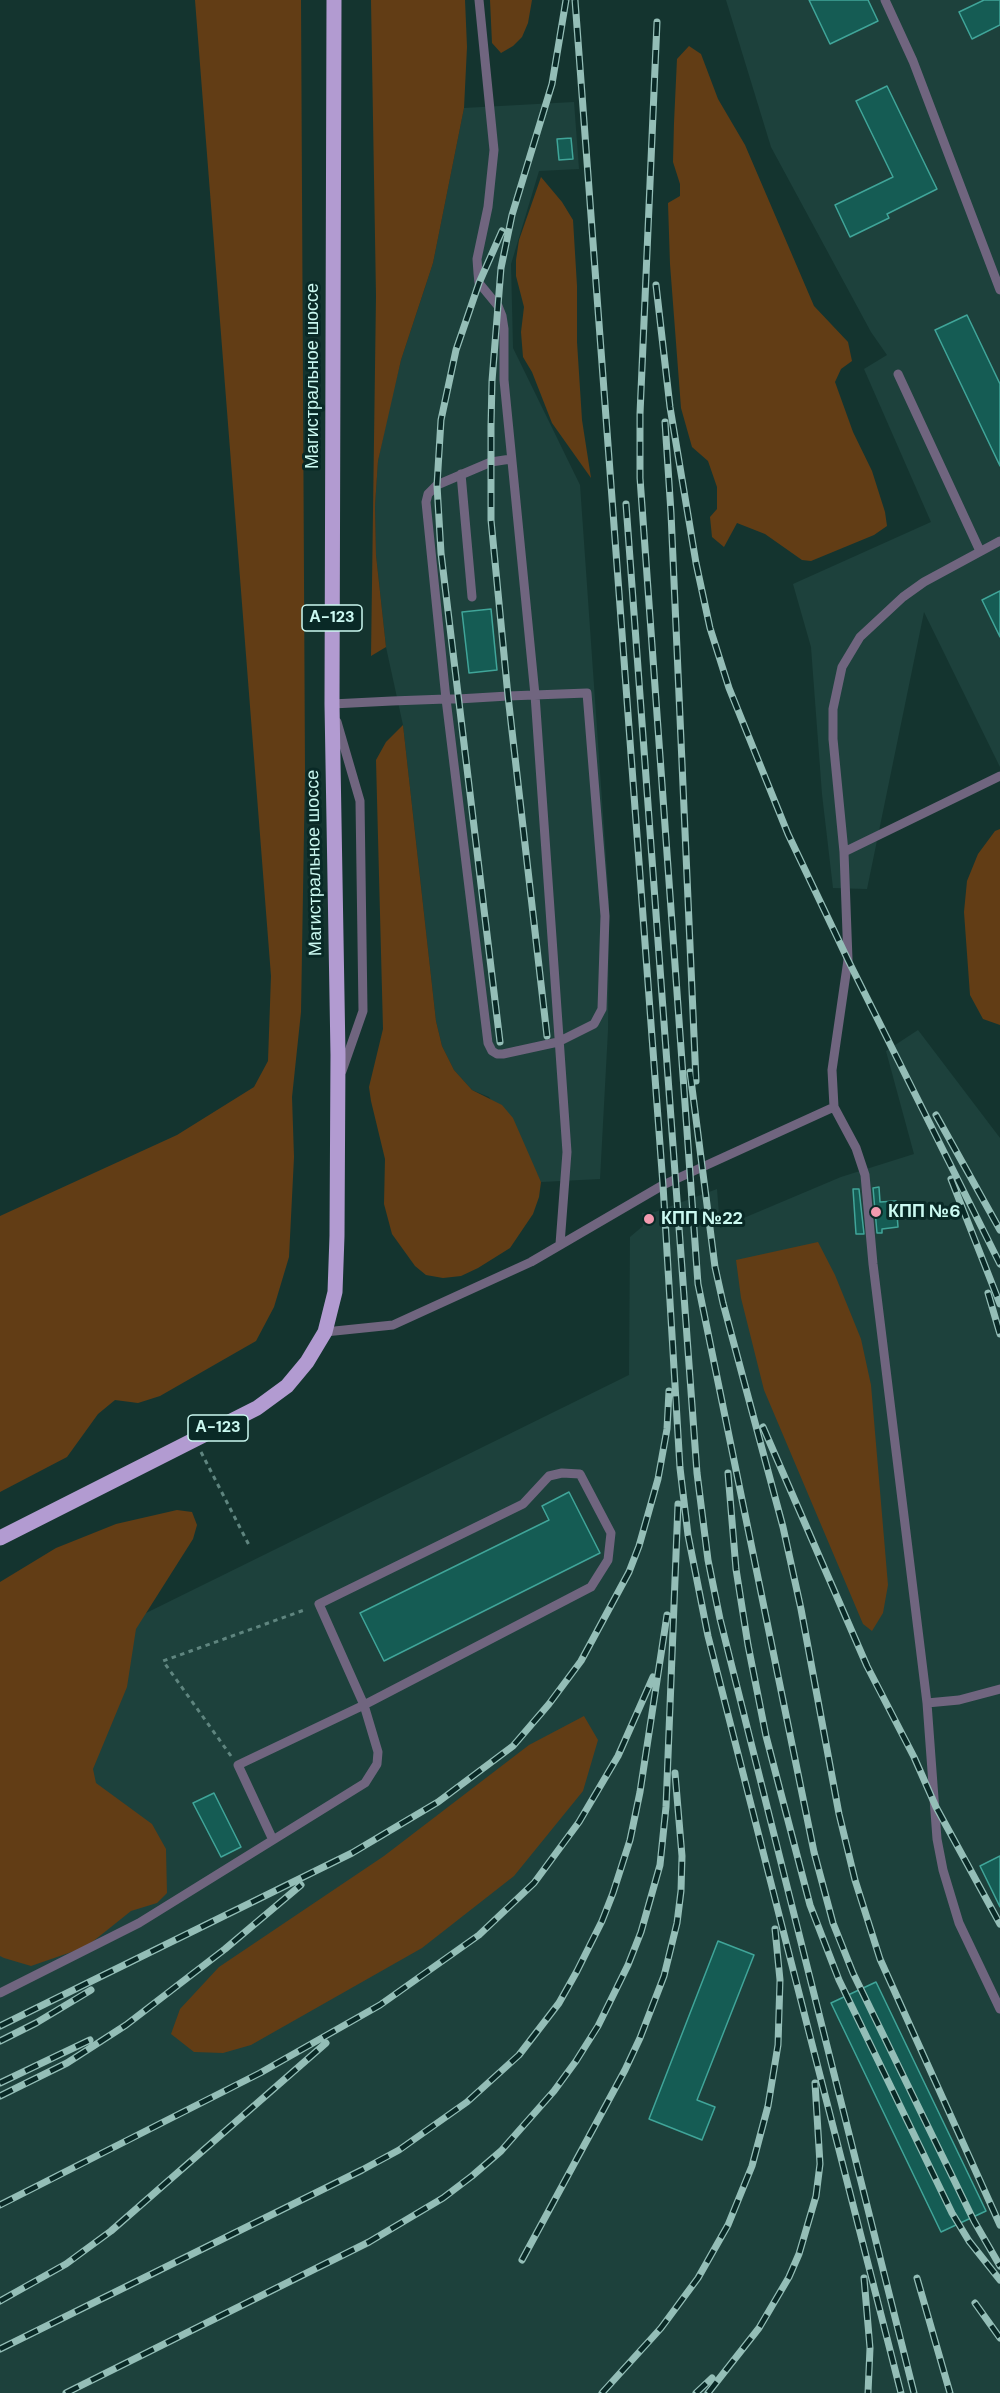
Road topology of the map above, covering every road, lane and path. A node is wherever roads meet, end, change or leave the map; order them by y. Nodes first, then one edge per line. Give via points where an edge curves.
1 (334, 0) edge
2 (479, 0) edge
3 (885, 0) edge
4 (1000, 290) edge
5 (898, 374) dead end
6 (511, 459) junction
7 (461, 474) junction
8 (1000, 541) edge
9 (980, 551) junction
10 (472, 597) dead end
11 (535, 695) junction
12 (446, 699) junction
13 (332, 704) junction
14 (1000, 776) edge
15 (844, 852) junction
16 (558, 1042) junction
17 (338, 1081) junction
18 (834, 1107) junction
19 (560, 1244) junction
20 (325, 1332) junction
21 (195, 1440) junction
22 (0, 1538) edge
23 (250, 1547) dead end
24 (320, 1604) junction
25 (1000, 1689) edge
26 (927, 1703) junction
27 (364, 1705) junction
28 (238, 1765) junction
29 (273, 1840) junction
30 (0, 1993) edge
31 (1000, 2008) edge

1 - 13 main road, Магистральное шоссе / А-123
2 - 6 lane via 494,150 477,259 479,283 502,316
3 - 4 lane via 913,61
5 - 9 lane
6 - 7 lane
6 - 11 lane
7 - 10 lane
7 - 12 lane via 431,489 426,502
8 - 9 lane
9 - 15 lane via 924,582 888,610 860,637 842,667 833,709 833,739
11 - 12 lane
11 - 16 lane
11 - 16 lane via 588,693 604,906 602,1010 594,1024
12 - 13 lane
12 - 16 lane via 488,1043 497,1054 503,1054
13 - 17 main road, Магистральное шоссе / А-123
13 - 17 lane via 360,801 363,1011
14 - 15 lane
15 - 18 lane via 848,960 832,1070
16 - 19 lane via 567,1152
17 - 20 main road, Магистральное шоссе / А-123 via 335,1292
18 - 19 lane via 663,1185
18 - 26 lane via 866,1175 873,1264
19 - 20 lane via 531,1262 393,1325
20 - 21 main road, Магистральное шоссе / А-123 via 287,1386 257,1408
21 - 22 main road, Магистральное шоссе / А-123
21 - 23 path
24 - 27 lane
24 - 27 lane via 523,1504 549,1476 580,1474 610,1533 608,1560 591,1587
24 - 28 path via 163,1661
25 - 26 lane via 959,1700
26 - 31 lane via 937,1839 943,1870 959,1923
27 - 28 lane
27 - 29 lane via 378,1752 372,1773 365,1783
28 - 29 lane
29 - 30 lane via 139,1923

